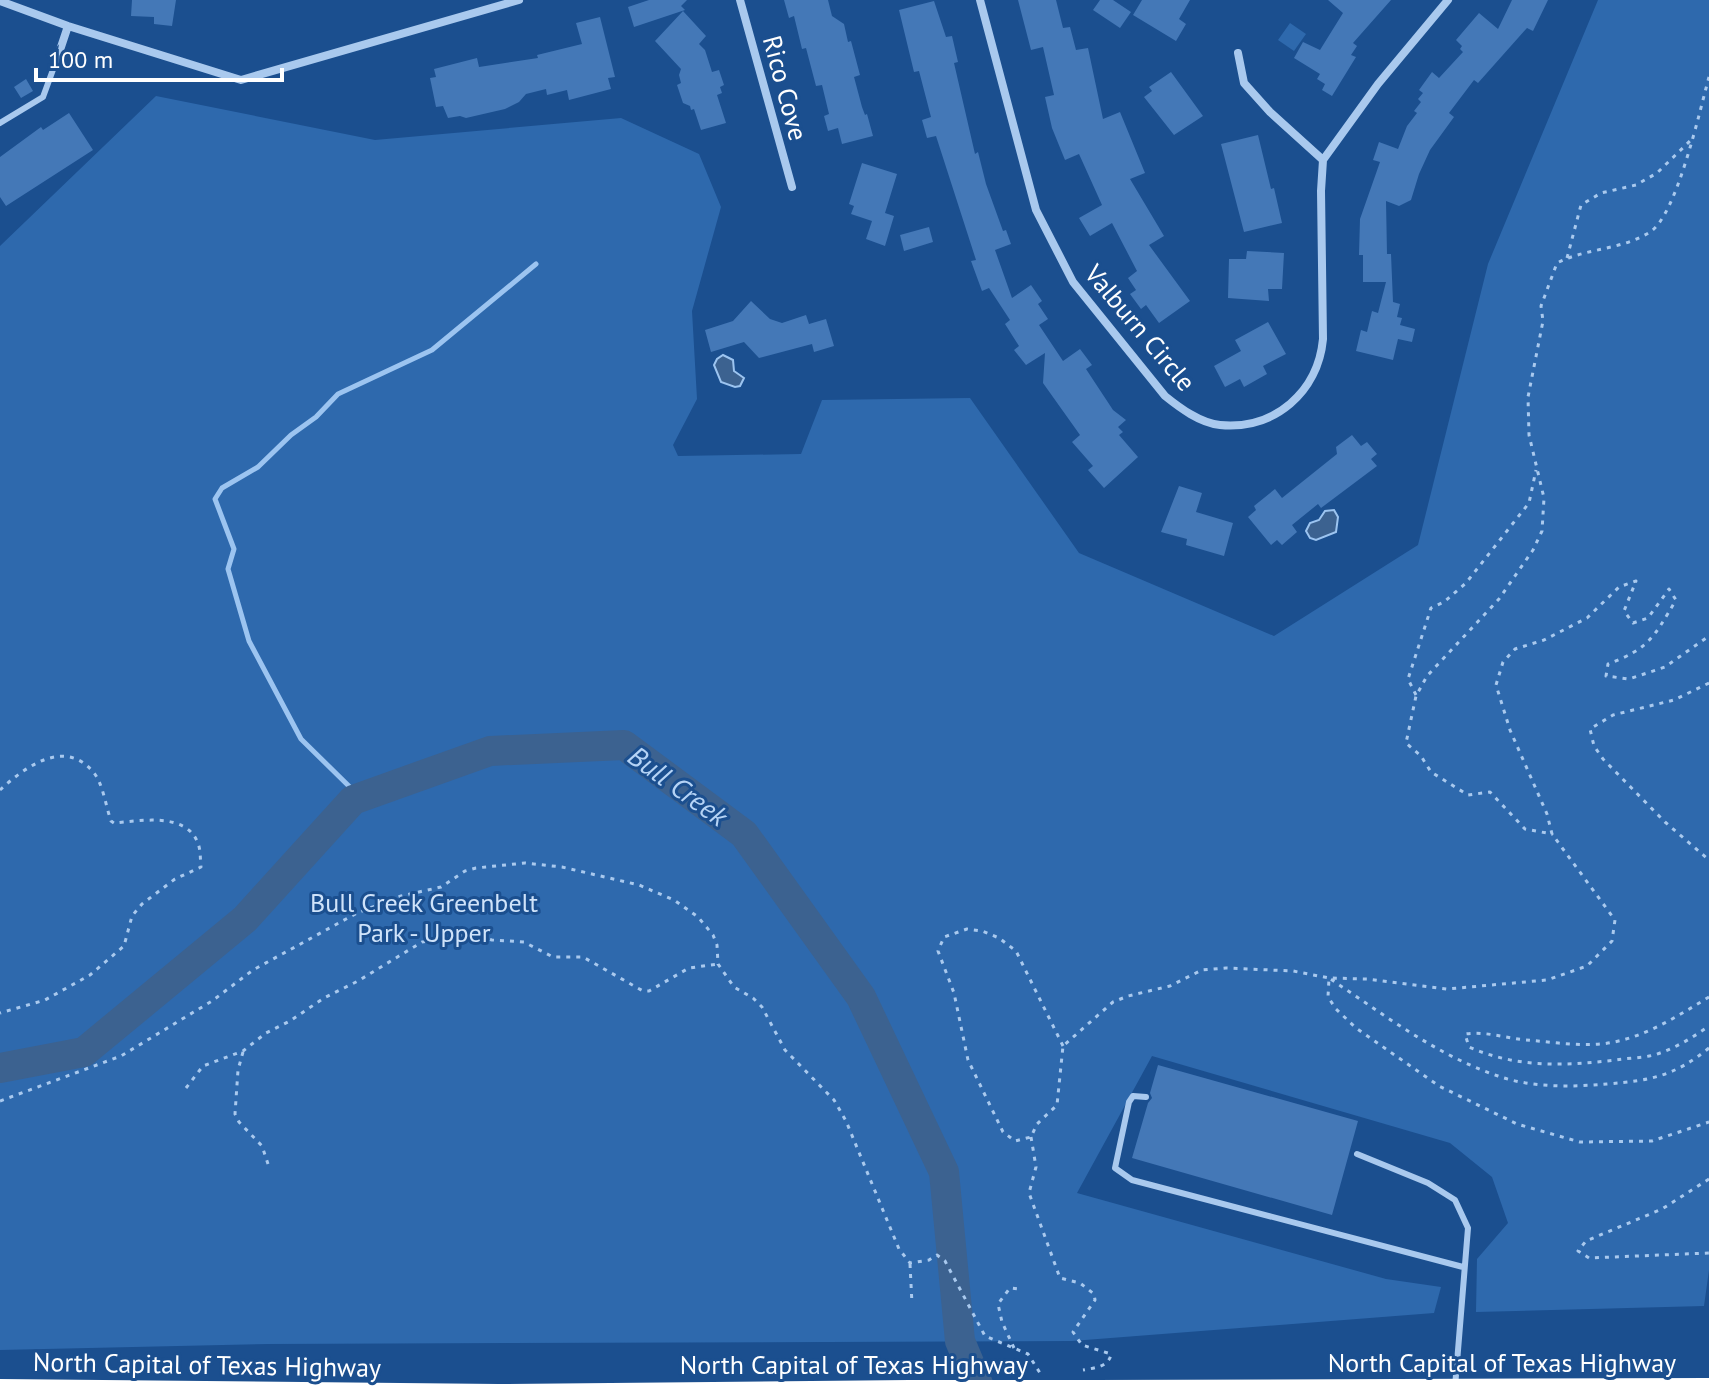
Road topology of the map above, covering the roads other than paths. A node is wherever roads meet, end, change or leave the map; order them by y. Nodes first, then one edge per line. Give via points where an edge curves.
1 (519, 0) edge
2 (740, 0) edge
3 (980, 0) edge
4 (1448, 0) edge
5 (0, 1) edge
6 (68, 26) junction
7 (1238, 53) dead end
8 (58, 56) joint
9 (0, 123) edge
10 (1323, 160) junction
11 (792, 187) dead end
12 (1146, 1097) dead end
13 (1357, 1154) dead end
14 (1463, 1267) junction
15 (1709, 1390) edge
16 (0, 1391) edge
17 (1455, 1391) junction
18 (498, 1396) edge

1 - 6 street via 241,80
2 - 11 street, Rico Cove
3 - 10 street, Valburn Circle via 1036,210 1073,282 1182,410 1219,425 1264,421 1301,396 1321,361
4 - 10 street
5 - 6 street
6 - 8 street
7 - 10 street via 1244,83
8 - 9 lane via 43,97
12 - 14 lane via 1133,1096 1129,1102 1115,1168 1132,1180
13 - 14 lane via 1455,1200 1468,1228
14 - 17 lane
15 - 17 highway, North Capital of Texas Highway
16 - 18 highway, North Capital of Texas Highway
17 - 18 highway, North Capital of Texas Highway, bridge

